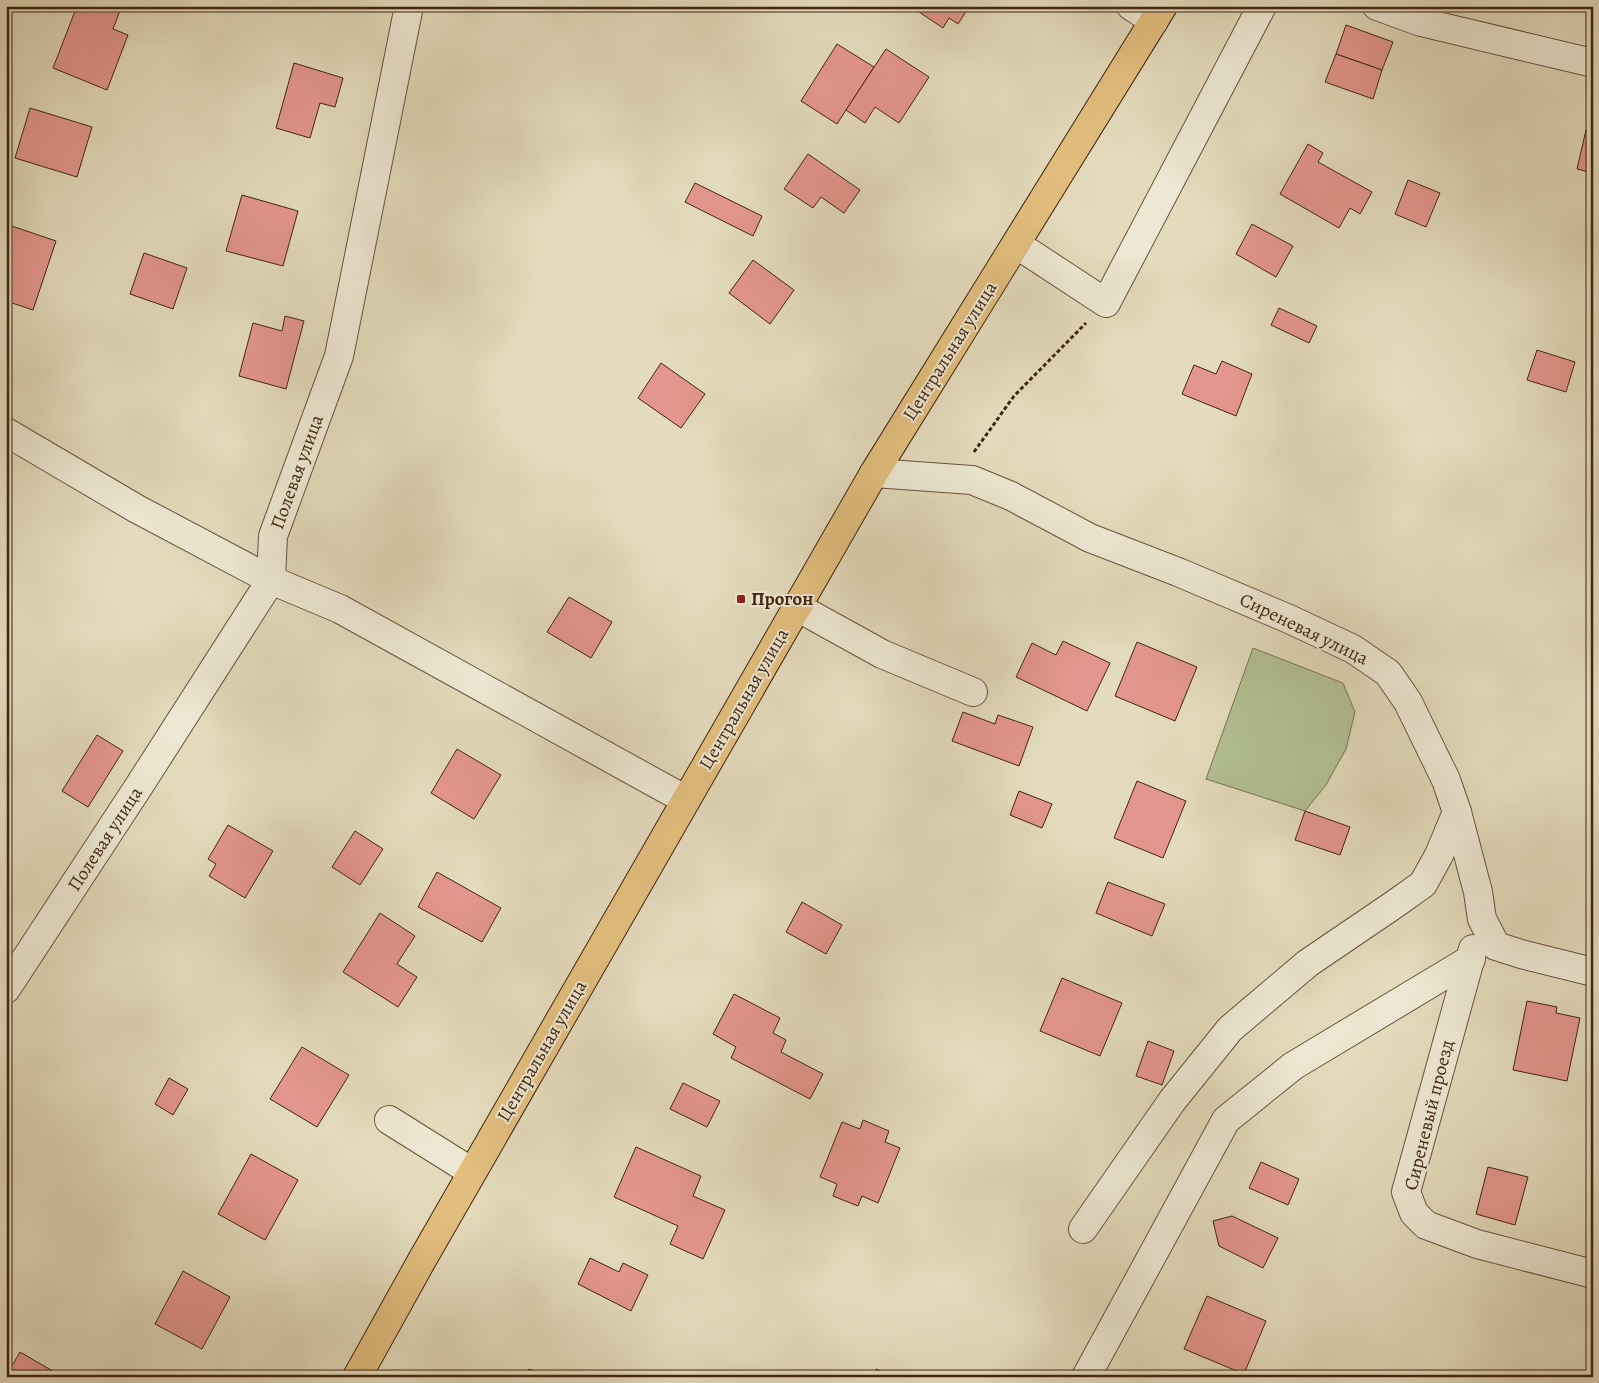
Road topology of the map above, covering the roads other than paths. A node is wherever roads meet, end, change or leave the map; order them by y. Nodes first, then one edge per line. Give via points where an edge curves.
1 (410, 6) edge
2 (1131, 6) edge
3 (1262, 6) edge
4 (1378, 6) edge
5 (1158, 14) edge
6 (1593, 63) edge
7 (1016, 244) junction
8 (6, 432) edge
9 (874, 473) junction
10 (271, 580) junction
11 (797, 607) junction
12 (973, 692) dead end
13 (686, 800) junction
14 (1457, 812) junction
15 (1482, 919) junction
16 (1471, 959) junction
17 (1593, 972) edge
18 (6, 989) edge
19 (389, 1120) dead end
20 (472, 1172) junction
21 (1083, 1229) dead end
22 (1593, 1274) edge
23 (356, 1377) edge
24 (1086, 1377) edge

1 - 10 street, Полевая улица via 339,356 273,536
2 - 5 street
3 - 7 street via 1106,304
4 - 6 street via 1421,22
5 - 7 main road, Центральная улица
7 - 9 main road, Центральная улица
8 - 10 street via 136,509
9 - 11 main road, Центральная улица
9 - 14 street, Сиреневая улица via 972,480 1012,496 1090,538 1281,615 1353,649 1388,673 1408,702 1446,780
10 - 13 street via 340,609
10 - 18 street, Полевая улица
11 - 12 street via 882,654
11 - 13 main road, Центральная улица
13 - 20 main road, Центральная улица
14 - 15 street, Сиреневая улица
14 - 21 street via 1423,884 1308,963 1230,1028 1172,1101
15 - 16 street, Сиреневый проезд
15 - 17 street, Сиреневая улица via 1496,946
16 - 22 street, Сиреневый проезд via 1406,1192 1414,1213 1426,1225 1477,1244
16 - 24 street via 1293,1066 1226,1120
19 - 20 street
20 - 23 main road, Центральная улица

